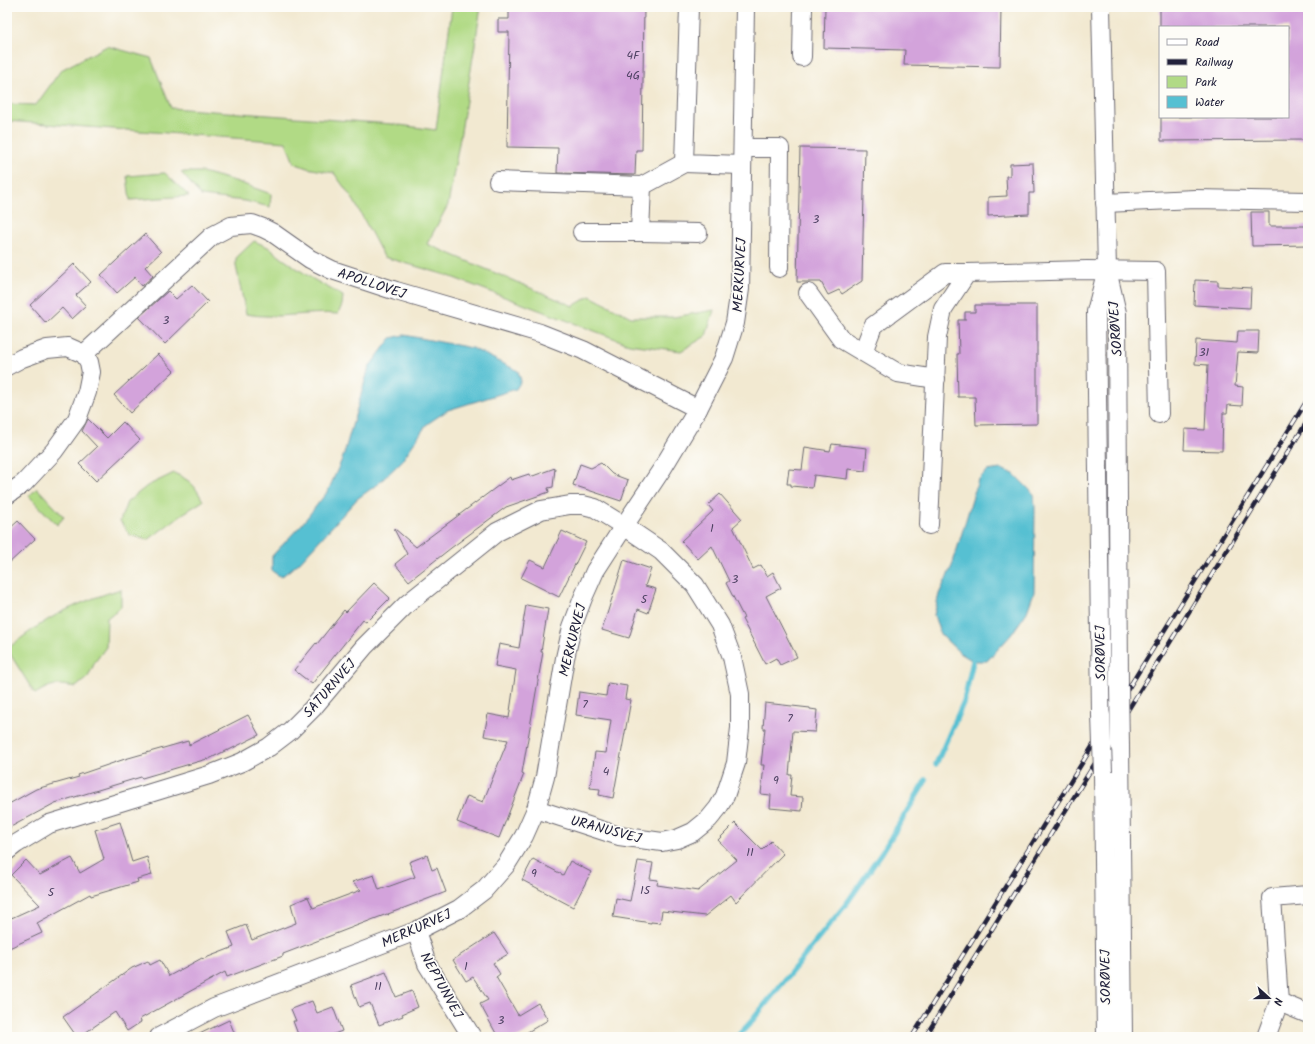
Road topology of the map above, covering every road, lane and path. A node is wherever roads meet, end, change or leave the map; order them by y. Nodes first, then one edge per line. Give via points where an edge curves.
1 (689, 7) edge
2 (745, 7) edge
3 (803, 7) edge
4 (1101, 7) edge
5 (802, 57) dead end
6 (742, 156) junction
7 (684, 164) junction
8 (498, 181) dead end
9 (642, 186) junction
10 (1308, 201) edge
11 (1105, 203) junction
12 (582, 232) dead end
13 (640, 232) junction
14 (698, 233) dead end
15 (779, 268) dead end
16 (1107, 270) junction
17 (967, 273) junction
18 (808, 293) dead end
19 (863, 352) junction
20 (84, 354) junction
21 (7, 366) edge
22 (936, 379) junction
23 (698, 409) junction
24 (1159, 414) dead end
25 (7, 495) edge
26 (930, 525) dead end
27 (624, 526) junction
28 (536, 809) junction
29 (7, 851) edge
30 (1308, 895) edge
31 (416, 931) junction
32 (1279, 1002) junction
33 (1308, 1014) edge
34 (159, 1037) edge
35 (472, 1037) edge
36 (1106, 1037) edge
37 (1123, 1037) edge
38 (1266, 1037) edge

1 - 7 street
2 - 6 street, MERKURVEJ
3 - 5 street
4 - 11 street, SORØVEJ
6 - 7 street
6 - 15 street via 780,148
6 - 23 street, MERKURVEJ via 740,289 735,323 724,358
7 - 9 street
8 - 9 street
9 - 13 street
10 - 11 street via 1195,200
11 - 16 street, SORØVEJ
12 - 13 street
13 - 14 street
16 - 17 street
16 - 24 street via 1156,271
16 - 36 street, SORØVEJ, bridge via 1096,312
16 - 37 street, SORØVEJ, bridge via 1116,313
17 - 19 street via 946,273 873,326
17 - 22 street via 943,309 937,337
18 - 19 street via 841,339
19 - 22 street via 898,373
20 - 21 street via 68,347 47,349
20 - 23 street, APOLLOVEJ via 212,236 231,226 252,224 273,233 310,259 332,270 540,333 584,350
20 - 25 street via 91,372 77,419 54,451 24,483
22 - 26 street
23 - 27 street, MERKURVEJ
27 - 28 street, MERKURVEJ via 595,572 572,627 545,777
27 - 28 street, URANUSVEJ via 661,551 694,585 720,625 732,657 740,694 739,746 731,780 725,796 709,819 694,832 662,842 619,836
27 - 29 street, SATURNVEJ via 595,508 570,505 541,510 497,532 407,604 364,648 312,709 269,747 242,762 209,775 49,824
28 - 31 street, MERKURVEJ via 524,836 506,865 484,890 459,909
30 - 32 street via 1272,898
31 - 34 street, MERKURVEJ via 214,1008
31 - 35 street, NEPTUNVEJ via 427,964
32 - 33 street
32 - 38 street

